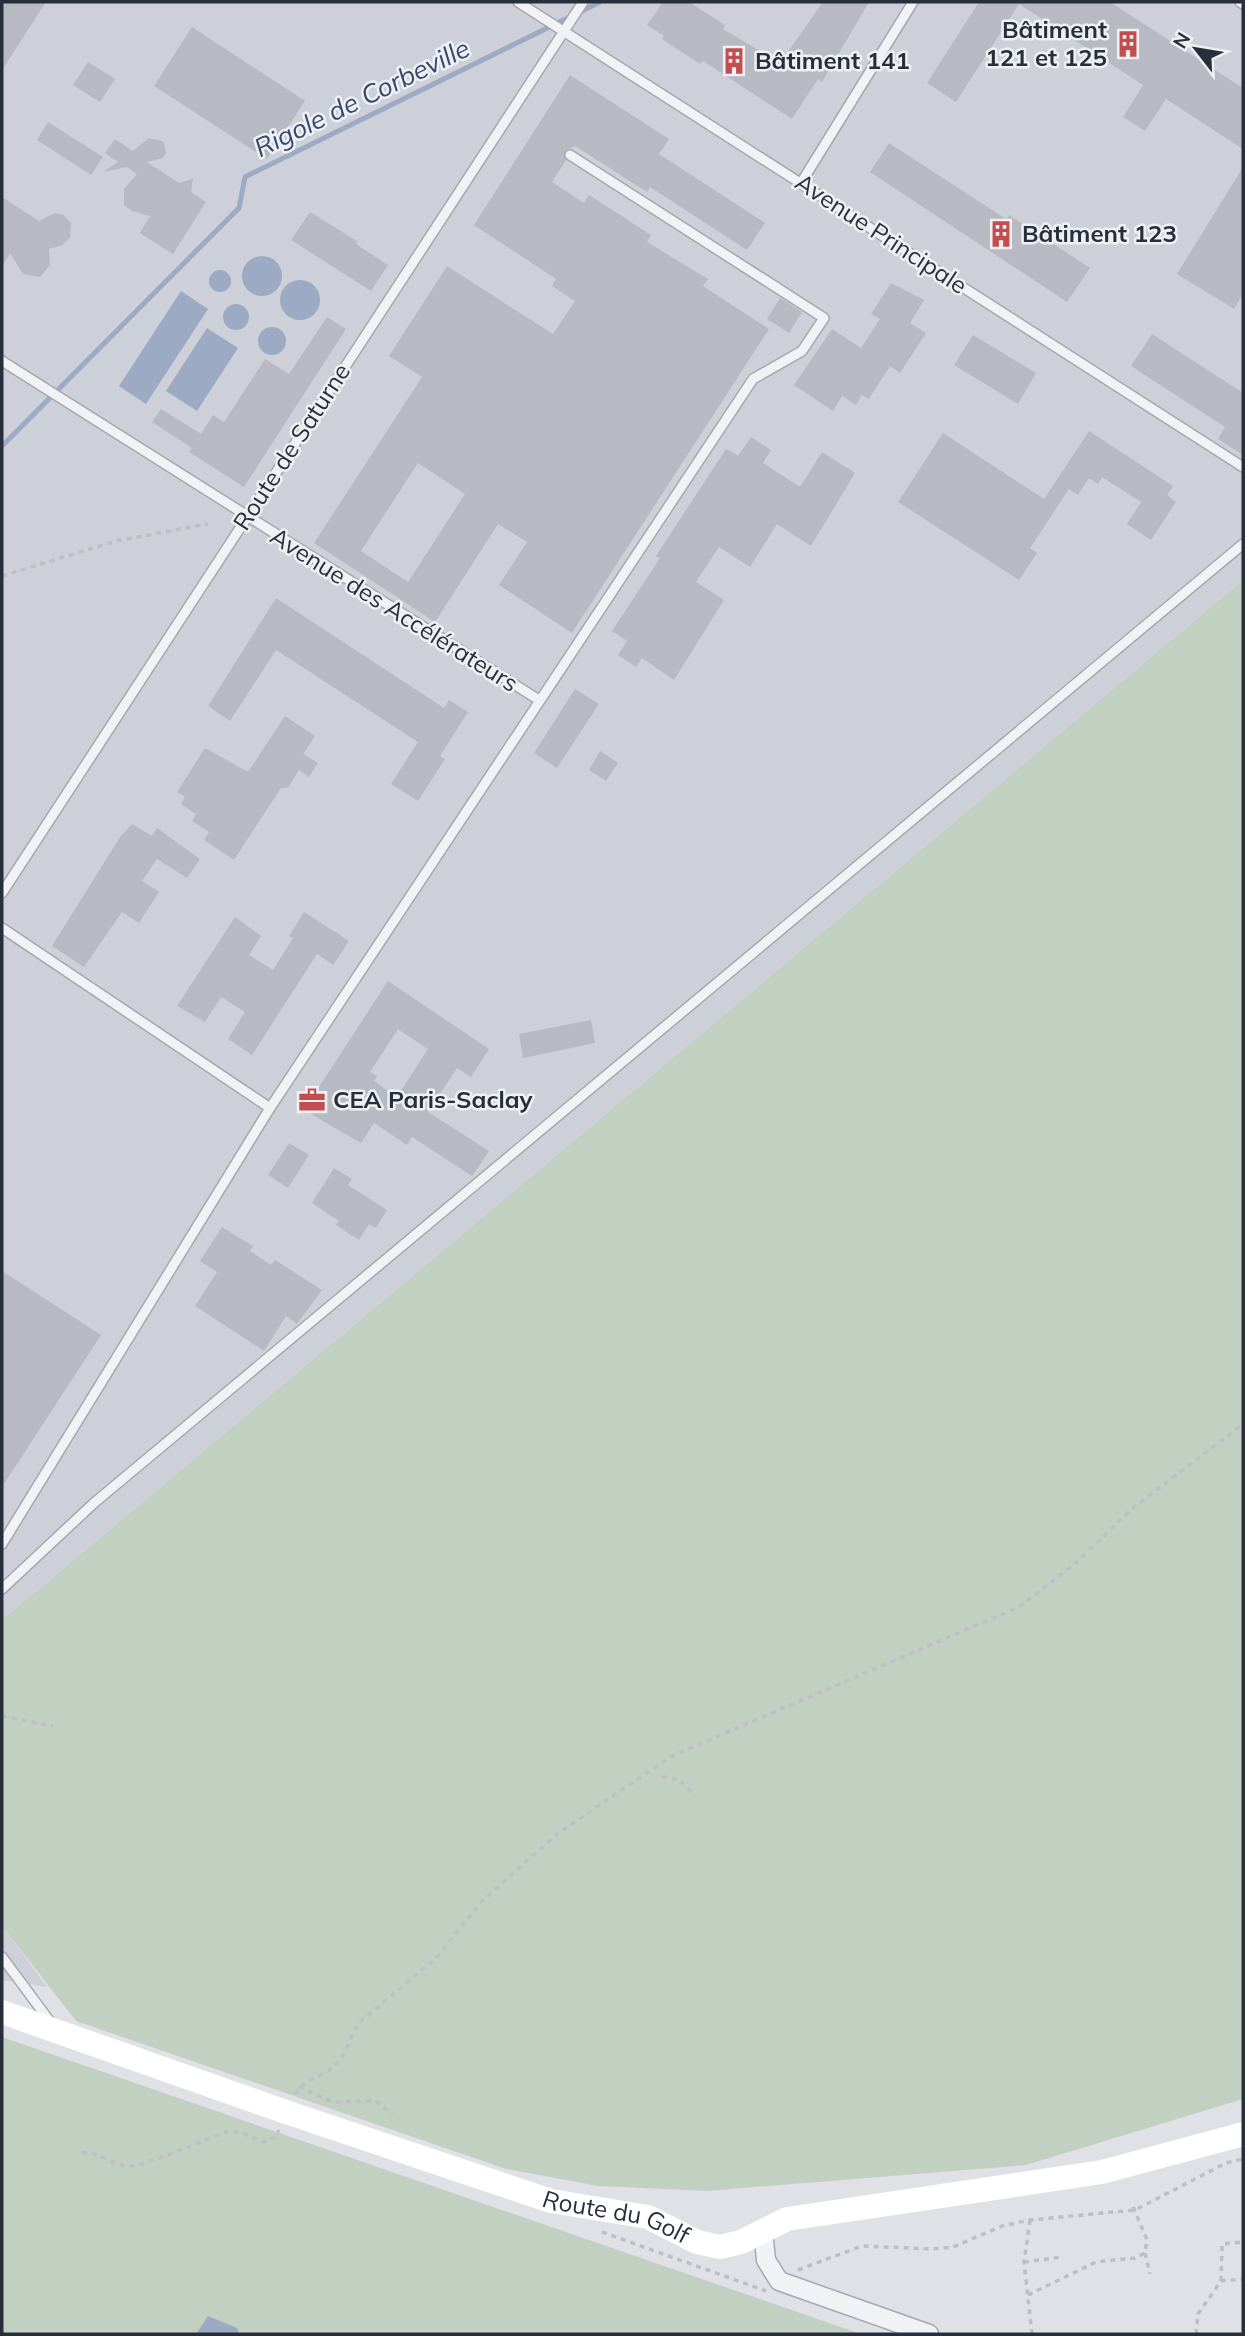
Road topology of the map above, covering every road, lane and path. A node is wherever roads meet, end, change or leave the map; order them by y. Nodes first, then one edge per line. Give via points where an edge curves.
1 (518, 2) edge
2 (583, 2) edge
3 (913, 2) edge
4 (564, 32) junction
5 (570, 155) dead end
6 (801, 183) junction
7 (2, 361) edge
8 (1243, 467) edge
9 (246, 517) junction
10 (208, 524) dead end
11 (1243, 544) edge
12 (2, 576) edge
13 (539, 700) junction
14 (2, 892) edge
15 (2, 929) edge
16 (270, 1108) junction
17 (1243, 1424) edge
18 (2, 1544) edge
19 (2, 1588) edge
20 (2, 1716) edge
21 (52, 1726) dead end
22 (662, 1777) dead end
23 (691, 1793) dead end
24 (2, 1957) edge
25 (2, 2012) edge
26 (53, 2030) junction
27 (299, 2087) junction
28 (286, 2112) junction
29 (392, 2114) dead end
30 (1243, 2134) edge
31 (82, 2153) dead end
32 (1243, 2159) edge
33 (1132, 2204) dead end
34 (1135, 2210) junction
35 (1030, 2220) junction
36 (763, 2230) junction
37 (1243, 2242) edge
38 (1145, 2253) junction
39 (1063, 2257) dead end
40 (1024, 2262) junction
41 (1150, 2274) dead end
42 (1243, 2279) edge
43 (779, 2281) junction
44 (1221, 2281) junction
45 (1028, 2295) junction
46 (929, 2334) edge
47 (1032, 2334) edge
48 (1196, 2334) edge

1 - 4 lane, Avenue Principale
2 - 4 lane, Route de Saturne
3 - 6 lane
4 - 6 lane, Avenue Principale
4 - 9 lane, Route de Saturne
5 - 13 lane via 824,318 802,351 753,379
6 - 8 lane, Avenue Principale
7 - 9 lane, Avenue des Accélérateurs
9 - 13 lane, Avenue des Accélérateurs
9 - 14 lane, Route de Saturne
10 - 12 path via 116,541
11 - 19 lane via 94,1503
13 - 16 lane
15 - 16 lane
16 - 18 lane
17 - 27 path via 1133,1508 1077,1562 1019,1607 672,1756 557,1834 483,1900 436,1958 360,2022 340,2060 321,2077
20 - 21 path
22 - 23 path via 679,1779
24 - 26 lane
25 - 26 street, Route du Golf
26 - 28 street, Route du Golf
27 - 28 path
27 - 29 path via 333,2102 376,2101
28 - 31 path via 270,2141 226,2132 134,2166
28 - 36 street, Route du Golf via 551,2201 648,2217 697,2242 720,2247
30 - 36 street, Route du Golf via 1102,2172 786,2219
32 - 34 path via 1226,2163
33 - 34 path
34 - 35 path
34 - 38 path via 1147,2240
35 - 40 path
35 - 43 path via 953,2247 862,2246
36 - 43 street via 766,2260
37 - 44 path via 1222,2244
38 - 41 path
38 - 45 path via 1096,2262
39 - 40 path
40 - 45 path
42 - 44 path
43 - 46 street
44 - 48 path via 1198,2314
45 - 47 path

